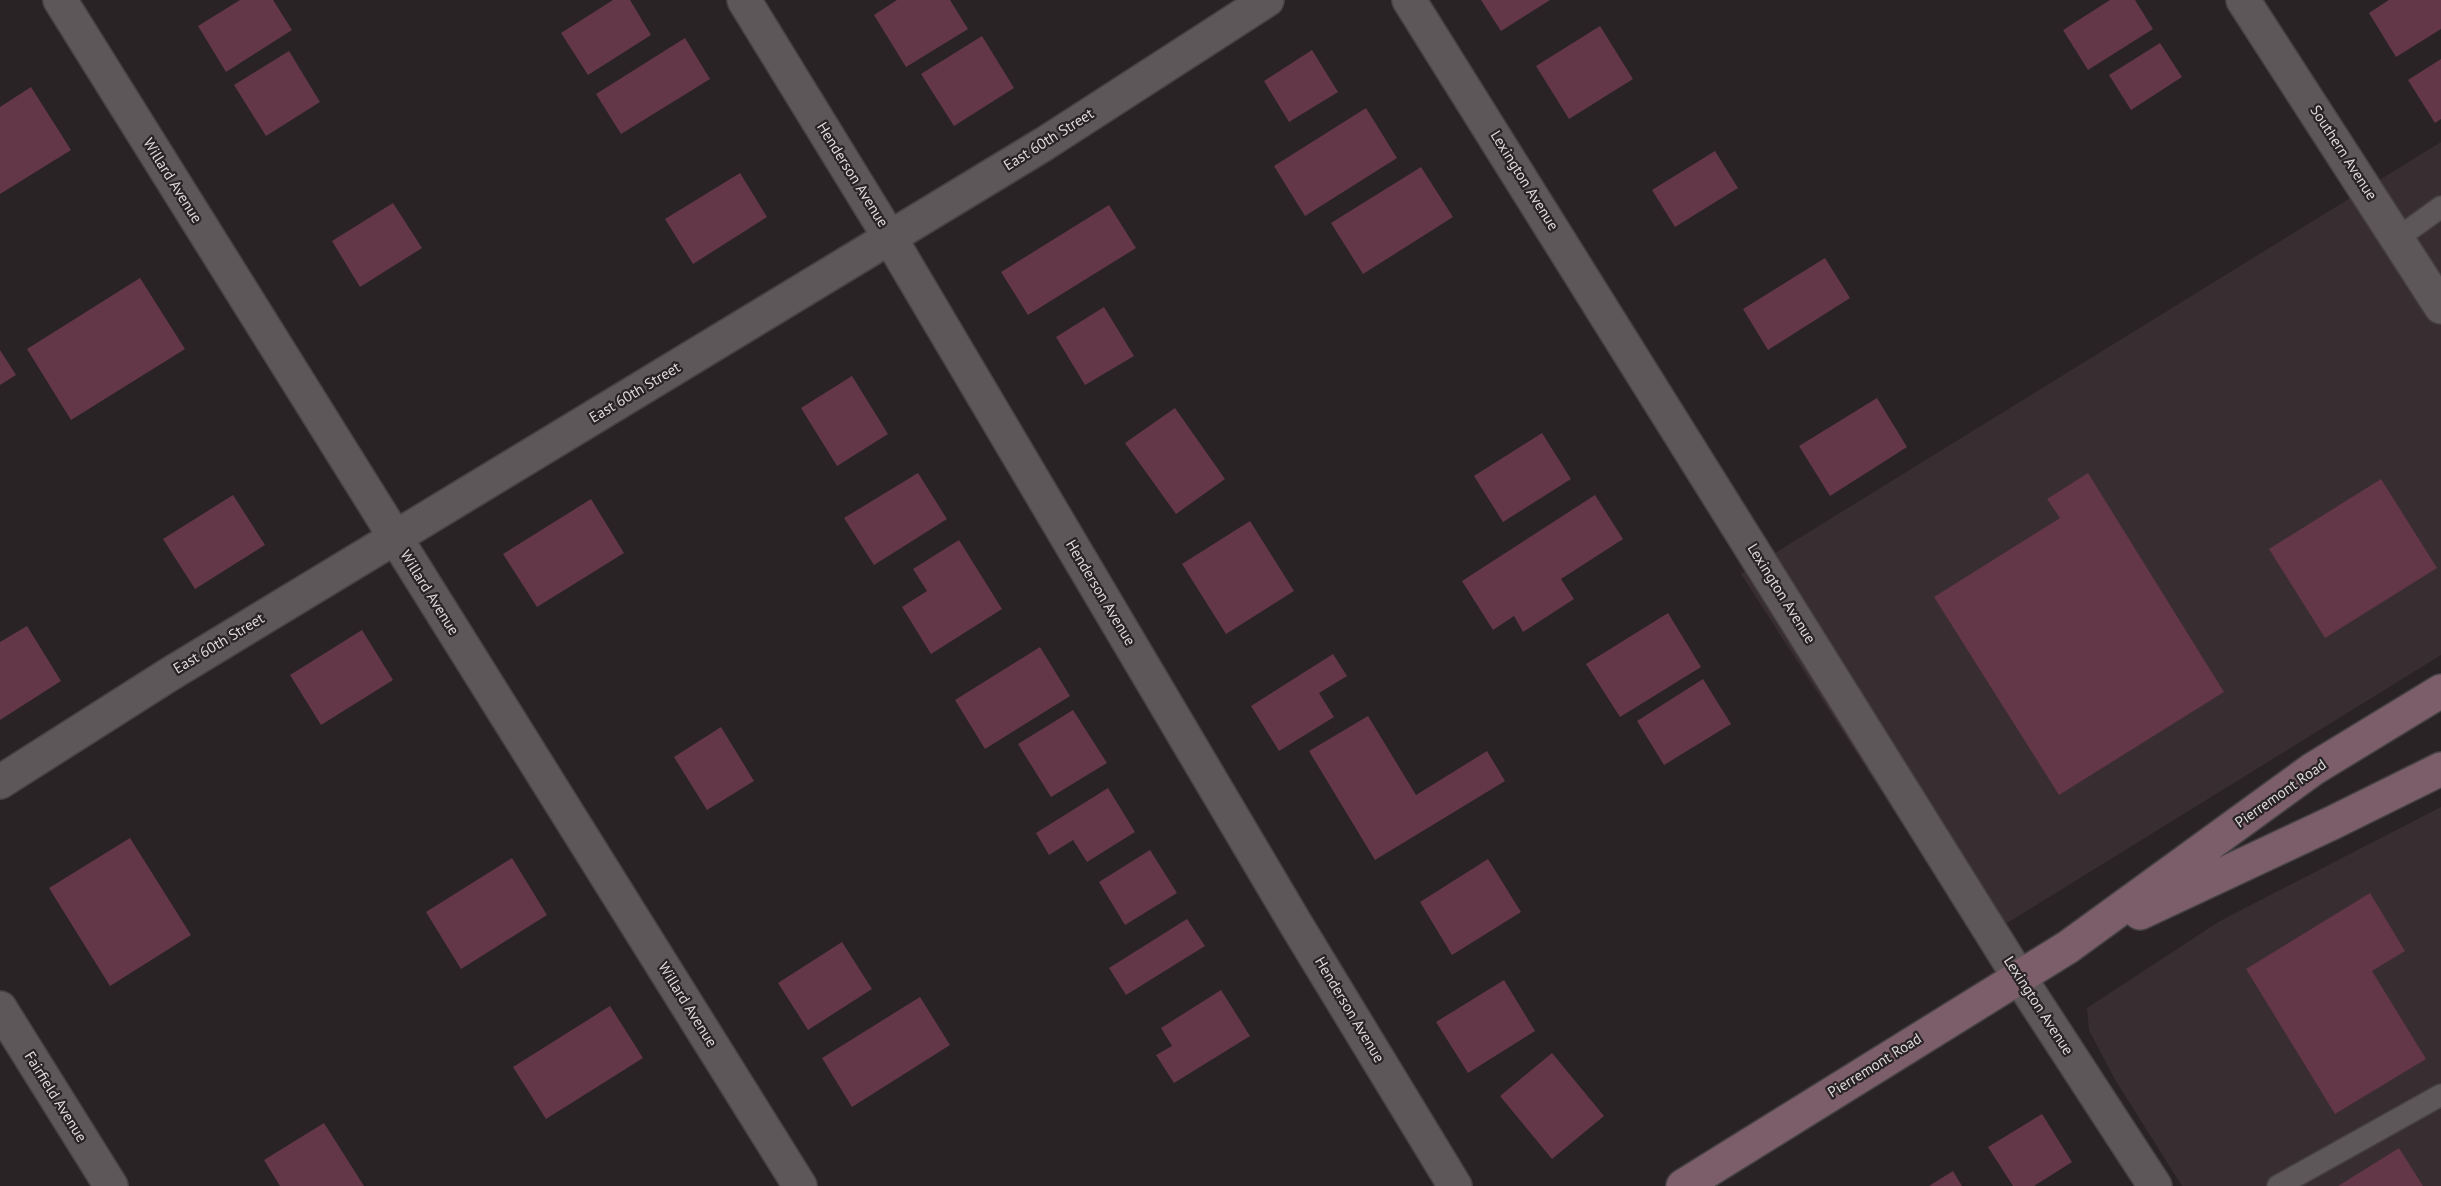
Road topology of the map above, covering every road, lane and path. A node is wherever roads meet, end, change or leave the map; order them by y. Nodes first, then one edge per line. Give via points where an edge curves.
1 (60, 0) edge
2 (744, 0) edge
3 (1267, 0) edge
4 (1409, 0) edge
5 (2243, 0) edge
6 (2441, 207) edge
7 (890, 238) junction
8 (2398, 238) junction
9 (2441, 306) edge
10 (395, 538) junction
11 (2441, 691) edge
12 (2441, 769) edge
13 (0, 782) edge
14 (2068, 946) junction
15 (2019, 977) junction
16 (0, 1008) edge
17 (2441, 1095) edge
18 (111, 1186) edge
19 (800, 1186) edge
20 (1455, 1186) edge
21 (1683, 1186) edge
22 (2155, 1186) edge
23 (2277, 1186) edge

1 - 10 street, Willard Avenue
2 - 7 street, Henderson Avenue
3 - 7 street, East 60th Street
4 - 15 street, Lexington Avenue
5 - 8 street, Southern Avenue
6 - 8 lane
7 - 10 street, East 60th Street
7 - 20 street, Henderson Avenue
8 - 9 street, Southern Avenue
10 - 13 street, East 60th Street
10 - 19 street, Willard Avenue
11 - 14 main road, Pierremont Road via 2313,769
12 - 14 main road, Pierremont Road
14 - 15 main road, Pierremont Road
15 - 21 main road, Pierremont Road
15 - 22 street, Lexington Avenue
16 - 18 street, Fairfield Avenue
17 - 23 lane

